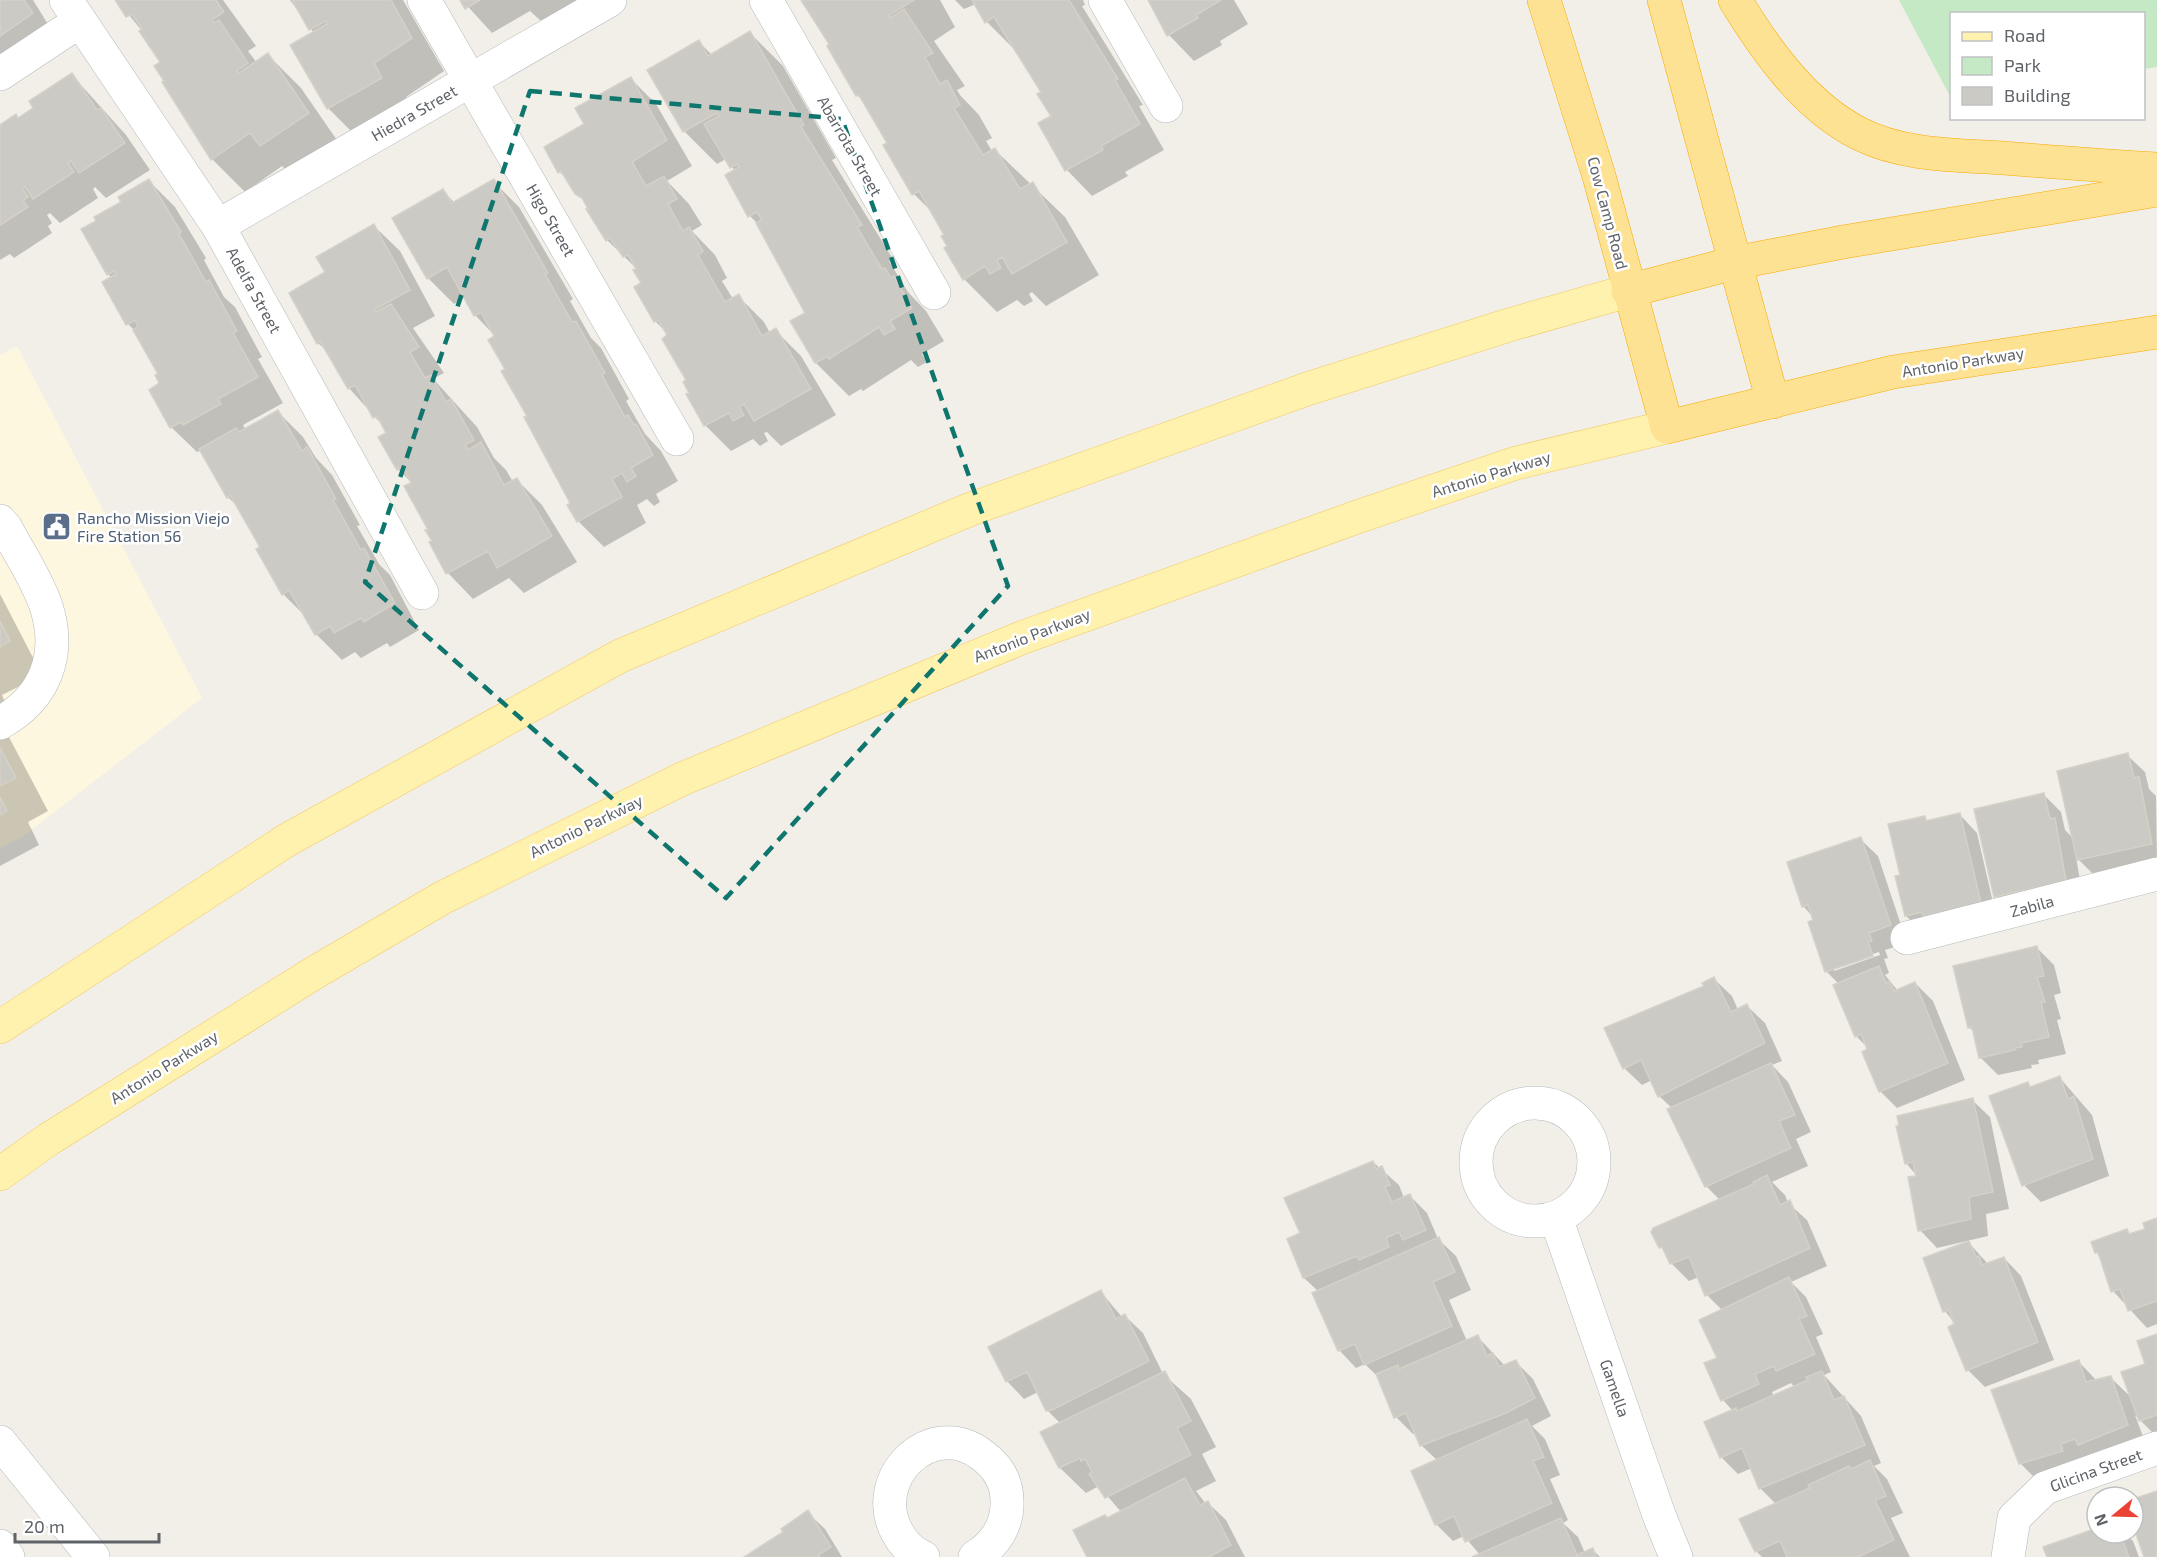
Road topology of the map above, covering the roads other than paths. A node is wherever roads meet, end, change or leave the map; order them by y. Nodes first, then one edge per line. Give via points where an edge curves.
1 (424, 0) edge
2 (610, 0) edge
3 (766, 0) edge
4 (1105, 0) edge
5 (1544, 0) edge
6 (1664, 0) edge
7 (1735, 0) edge
8 (73, 10) edge
9 (0, 74) edge
10 (471, 81) junction
11 (1166, 105) dead end
12 (2157, 170) edge
13 (2157, 190) edge
14 (218, 226) junction
15 (1734, 263) junction
16 (1628, 291) junction
17 (934, 293) dead end
18 (2157, 332) edge
19 (1773, 402) junction
20 (1667, 427) junction
21 (677, 439) dead end
22 (0, 521) edge
23 (422, 592) dead end
24 (8, 718) edge
25 (2157, 874) edge
26 (1906, 938) dead end
27 (0, 1027) edge
28 (0, 1174) edge
29 (1556, 1218) dead end
30 (0, 1442) edge
31 (2157, 1448) edge
32 (0, 1546) edge
33 (8, 1557) edge
34 (93, 1557) edge
35 (923, 1557) edge
36 (976, 1557) edge
37 (1676, 1557) edge
38 (2008, 1557) edge

1 - 10 street, Higo Street
2 - 10 street, Hiedra Street
3 - 17 street, Abarrota Street
4 - 11 street
5 - 16 highway, Cow Camp Road via 1599,176
6 - 15 highway
7 - 12 highway via 1785,71 1816,105 1860,134 1901,149
8 - 9 street
8 - 14 street, Adelfa Street
10 - 14 street, Hiedra Street
10 - 21 street, Higo Street
13 - 15 highway
14 - 23 street, Adelfa Street
15 - 16 highway
15 - 19 highway
16 - 20 highway, Cow Camp Road
16 - 27 main road via 1307,389 971,509 620,656 287,840
18 - 19 highway, Antonio Parkway via 1893,372
19 - 20 highway, Antonio Parkway
20 - 28 main road, Antonio Parkway via 1516,463 1357,517 1021,638 682,779 442,898 314,973 49,1139
22 - 24 street via 46,606 53,648 42,685
25 - 26 street, Zabila
29 - 37 street, Gamella
30 - 34 street
31 - 38 street, Glicina Street via 2045,1488 2014,1518
32 - 33 street
35 - 36 street via 901,1540 891,1522 889,1501 893,1481 903,1463 920,1450 956,1444 974,1449 989,1460 1001,1475 1007,1493 1008,1512 1002,1529

